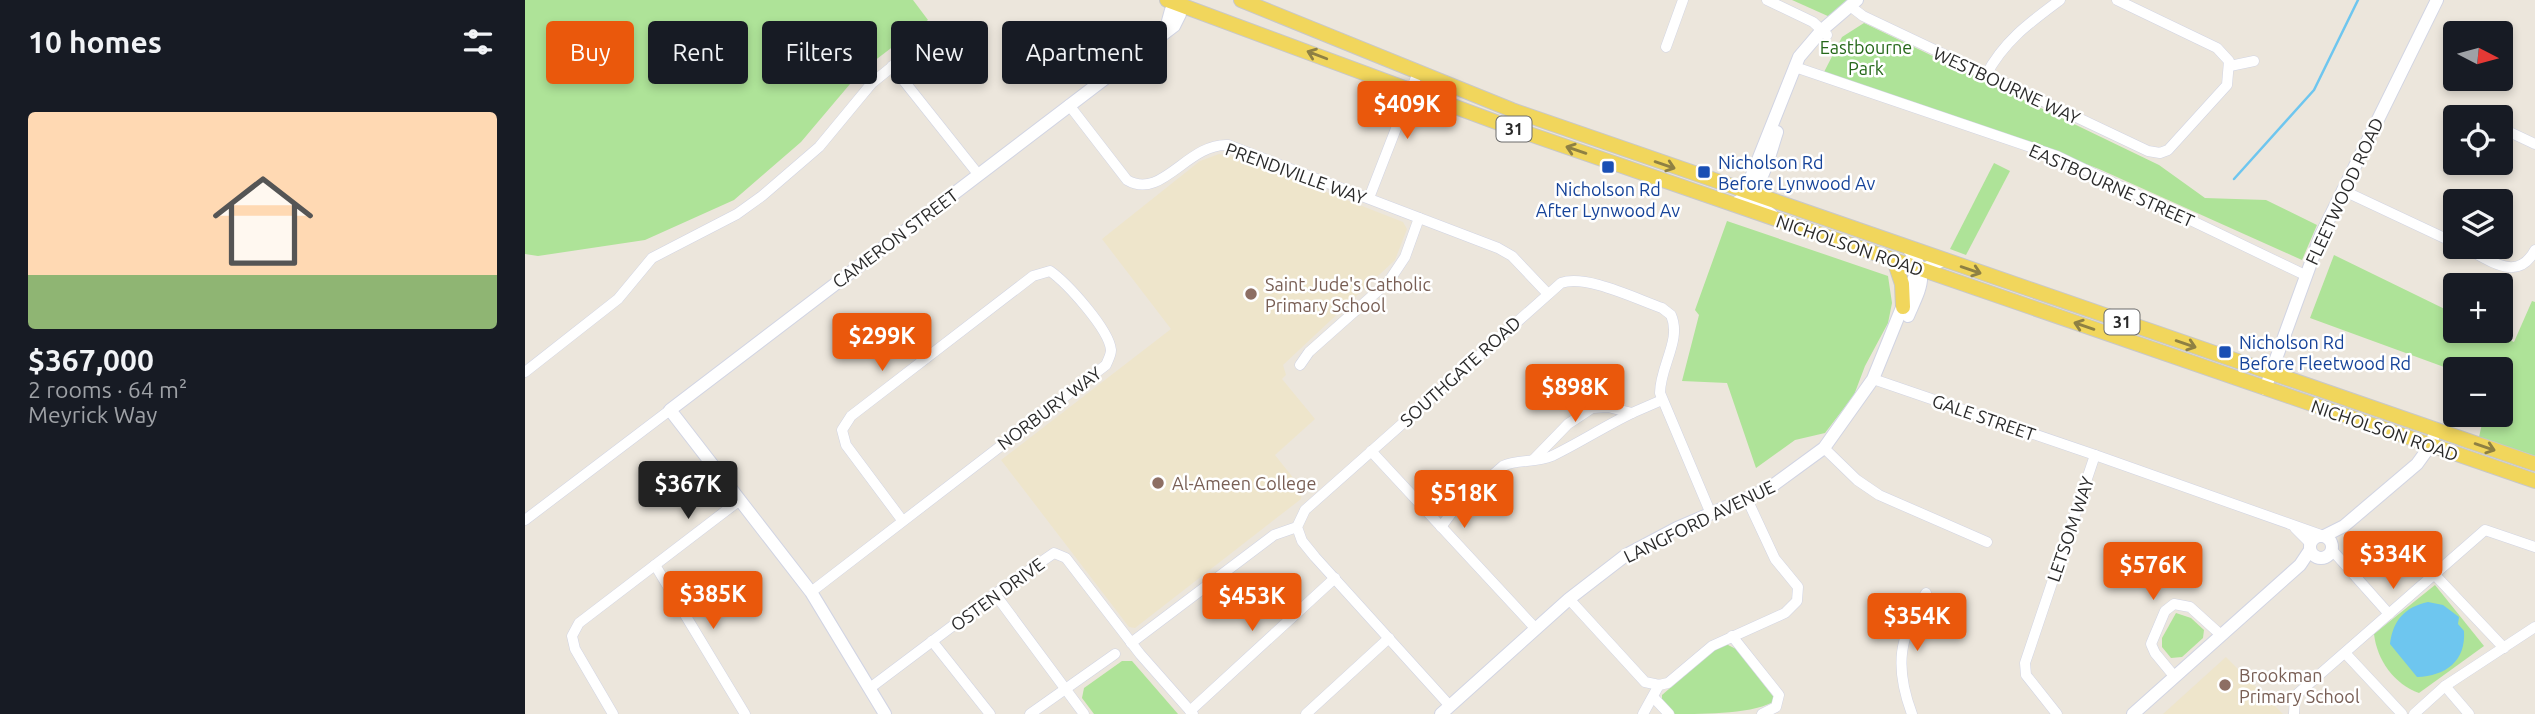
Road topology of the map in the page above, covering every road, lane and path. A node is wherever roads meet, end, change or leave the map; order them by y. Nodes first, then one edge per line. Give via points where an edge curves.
1 (1683, 0) edge
2 (1767, 0) edge
3 (1869, 0) edge
4 (2060, 0) edge
5 (2116, 0) edge
6 (2437, 0) edge
7 (1177, 1) edge
8 (1247, 1) edge
9 (1854, 6) edge
10 (1824, 32) junction
11 (1666, 47) dead end
12 (2254, 61) dead end
13 (2230, 66) junction
14 (891, 67) edge
15 (1798, 68) junction
16 (1418, 72) junction
17 (1986, 75) junction
18 (906, 84) edge
19 (1410, 90) junction
20 (1069, 105) junction
21 (2513, 134) edge
22 (2535, 144) edge
23 (978, 174) junction
24 (2341, 190) junction
25 (1752, 194) junction
26 (1369, 198) junction
27 (1733, 204) junction
28 (1419, 218) junction
29 (1780, 221) junction
30 (2443, 237) edge
31 (1907, 247) junction
32 (2535, 250) edge
33 (2489, 259) edge
34 (1893, 260) junction
35 (1943, 260) junction
36 (1921, 269) junction
37 (2305, 275) junction
38 (1548, 294) junction
39 (1903, 307) junction
40 (1300, 365) dead end
41 (525, 372) edge
42 (2270, 373) junction
43 (1876, 380) junction
44 (2265, 388) junction
45 (1662, 400) junction
46 (670, 410) junction
47 (1632, 413) junction
48 (2431, 428) junction
49 (1828, 444) junction
50 (2425, 444) junction
51 (1371, 451) junction
52 (2095, 455) junction
53 (1530, 463) junction
54 (2535, 464) edge
55 (2535, 481) edge
56 (1747, 499) junction
57 (740, 500) junction
58 (1711, 514) junction
59 (525, 520) edge
60 (902, 520) junction
61 (1297, 527) junction
62 (1441, 527) junction
63 (1987, 542) dead end
64 (2322, 547) junction
65 (2535, 547) edge
66 (655, 565) junction
67 (2435, 575) junction
68 (1335, 578) junction
69 (811, 592) junction
70 (1926, 593) dead end
71 (995, 594) junction
72 (1569, 599) junction
73 (2389, 614) junction
74 (2535, 627) edge
75 (1536, 629) junction
76 (2221, 635) junction
77 (1732, 636) junction
78 (1389, 638) junction
79 (932, 641) junction
80 (1131, 643) junction
81 (2504, 648) junction
82 (1115, 654) dead end
83 (2346, 654) junction
84 (2174, 676) junction
85 (1658, 685) junction
86 (2445, 686) junction
87 (870, 688) junction
88 (1065, 690) junction
89 (1654, 698) junction
90 (1446, 710) edge
91 (1191, 712) edge
92 (613, 714) edge
93 (745, 714) edge
94 (885, 714) edge
95 (990, 714) edge
96 (1030, 714) edge
97 (1084, 714) edge
98 (1306, 714) edge
99 (1643, 714) edge
100 (1669, 714) edge
101 (1762, 714) edge
102 (1912, 714) edge
103 (2057, 714) edge
104 (2133, 714) edge
105 (2294, 714) edge
106 (2402, 714) edge
107 (2414, 714) edge
108 (2469, 714) edge

1 - 11 street
2 - 10 street
3 - 9 street
4 - 17 street via 2011,37
5 - 13 street via 2217,48
6 - 24 street, FLEETWOOD ROAD
19 -> 7 main road, NICHOLSON ROAD / 31
7 - 20 street, CAMERON STREET via 1165,32
8 - 16 main road, NICHOLSON ROAD / 31
9 - 10 street
9 - 17 street, WESTBOURNE WAY
10 - 15 street via 1807,45
12 - 13 street
13 - 17 street, WESTBOURNE WAY via 2227,85 2168,150 2150,153
14 - 41 street via 819,147 762,196 652,258 618,299
15 - 25 street via 1750,180
15 - 37 street, EASTBOURNE STREET via 2057,156
16 - 19 street
16 -> 25 main road, NICHOLSON ROAD / 31
18 - 23 street
19 - 26 street
27 -> 19 main road, NICHOLSON ROAD / 31
20 - 23 street, CAMERON STREET
20 - 26 street, PRENDIVILLE WAY via 1127,180 1138,187 1153,185 1202,149 1221,145
21 - 22 street
23 - 46 street, CAMERON STREET
24 - 30 street
24 - 37 street, FLEETWOOD ROAD
25 - 27 street
25 - 29 street
25 - 31 main road, NICHOLSON ROAD / 31
26 - 28 street, PRENDIVILLE WAY
27 - 29 main road, NICHOLSON ROAD / 31
28 - 38 street, PRENDIVILLE WAY via 1512,256
28 - 40 street via 1405,257 1389,281
29 - 34 main road, NICHOLSON ROAD / 31
31 - 35 main road, NICHOLSON ROAD / 31
31 - 36 street
32 - 33 street via 2519,268
34 - 36 main road, NICHOLSON ROAD / 31
34 - 39 main road via 1902,284
35 - 36 street
35 -> 42 main road, NICHOLSON ROAD / 31
36 - 39 street, LANGFORD AVENUE
36 - 43 street, LANGFORD AVENUE via 1924,275 1917,295
44 -> 36 main road, NICHOLSON ROAD / 31
37 - 42 street, FLEETWOOD ROAD
38 - 45 street, SOUTHGATE ROAD via 1561,283 1579,281 1671,315 1675,333 1660,380
38 - 51 street, SOUTHGATE ROAD
39 - 43 street, LANGFORD AVENUE
42 - 44 street, FLEETWOOD ROAD
42 - 48 main road, NICHOLSON ROAD / 31
43 - 49 street, LANGFORD AVENUE via 1857,416
43 - 52 street, GALE STREET
44 - 50 main road, NICHOLSON ROAD / 31
45 - 47 street
45 - 58 street, SOUTHGATE ROAD
46 - 57 street
46 - 59 street, CAMERON STREET
47 - 53 street
47 - 53 street via 1592,408 1568,424
48 - 50 street
48 -> 54 main road, NICHOLSON ROAD / 31
49 - 56 street, LANGFORD AVENUE via 1790,475
49 - 63 street via 1857,480 1879,495
50 - 55 main road, NICHOLSON ROAD / 31
50 - 64 street via 2417,464
51 - 61 street, SOUTHGATE ROAD via 1305,510
51 - 62 street
52 - 64 street, LETSOM WAY via 2292,525
52 - 103 street, LETSOM WAY via 2025,663 2026,675
53 - 62 street via 1503,466 1454,508
56 - 58 street, LANGFORD AVENUE
56 - 77 street via 1775,559 1800,594 1792,609
57 - 66 street
57 - 69 street
58 - 72 street, LANGFORD AVENUE via 1626,555
60 - 60 street, NORBURY WAY via 1106,365 1112,352 1108,338 1064,281 1050,271 1033,276 851,416 842,430 846,445
60 - 69 street, NORBURY WAY
61 - 68 street via 1302,541
61 - 80 street via 1274,535
62 - 75 street
64 - 73 street, LETSOM WAY via 2347,567
64 - 76 street
65 - 67 street via 2485,530
66 - 92 street via 579,623 572,636
66 - 93 street
67 - 73 street
67 - 81 street
68 - 78 street
68 - 91 street
69 - 87 street
70 - 102 street via 1899,659 1901,683
71 - 79 street, OSTEN DRIVE
71 - 80 street, OSTEN DRIVE via 1054,554 1066,558
71 - 88 street
72 - 75 street, LANGFORD AVENUE
72 - 85 street via 1645,682
73 - 83 street
74 - 81 street
75 - 90 street, LANGFORD AVENUE
76 - 84 street
76 - 84 street via 2190,607 2174,604 2165,611 2151,644
77 - 85 street via 1712,646 1668,683
77 - 101 street via 1779,695 1776,708
78 - 90 street
78 - 98 street
79 - 87 street, OSTEN DRIVE
79 - 95 street
80 - 91 street, OSTEN DRIVE
81 - 86 street
82 - 88 street
83 - 105 street via 2295,696
83 - 106 street
84 - 104 street
85 - 89 street
86 - 107 street
86 - 108 street
87 - 94 street
88 - 96 street
88 - 97 street
89 - 99 street
89 - 100 street

